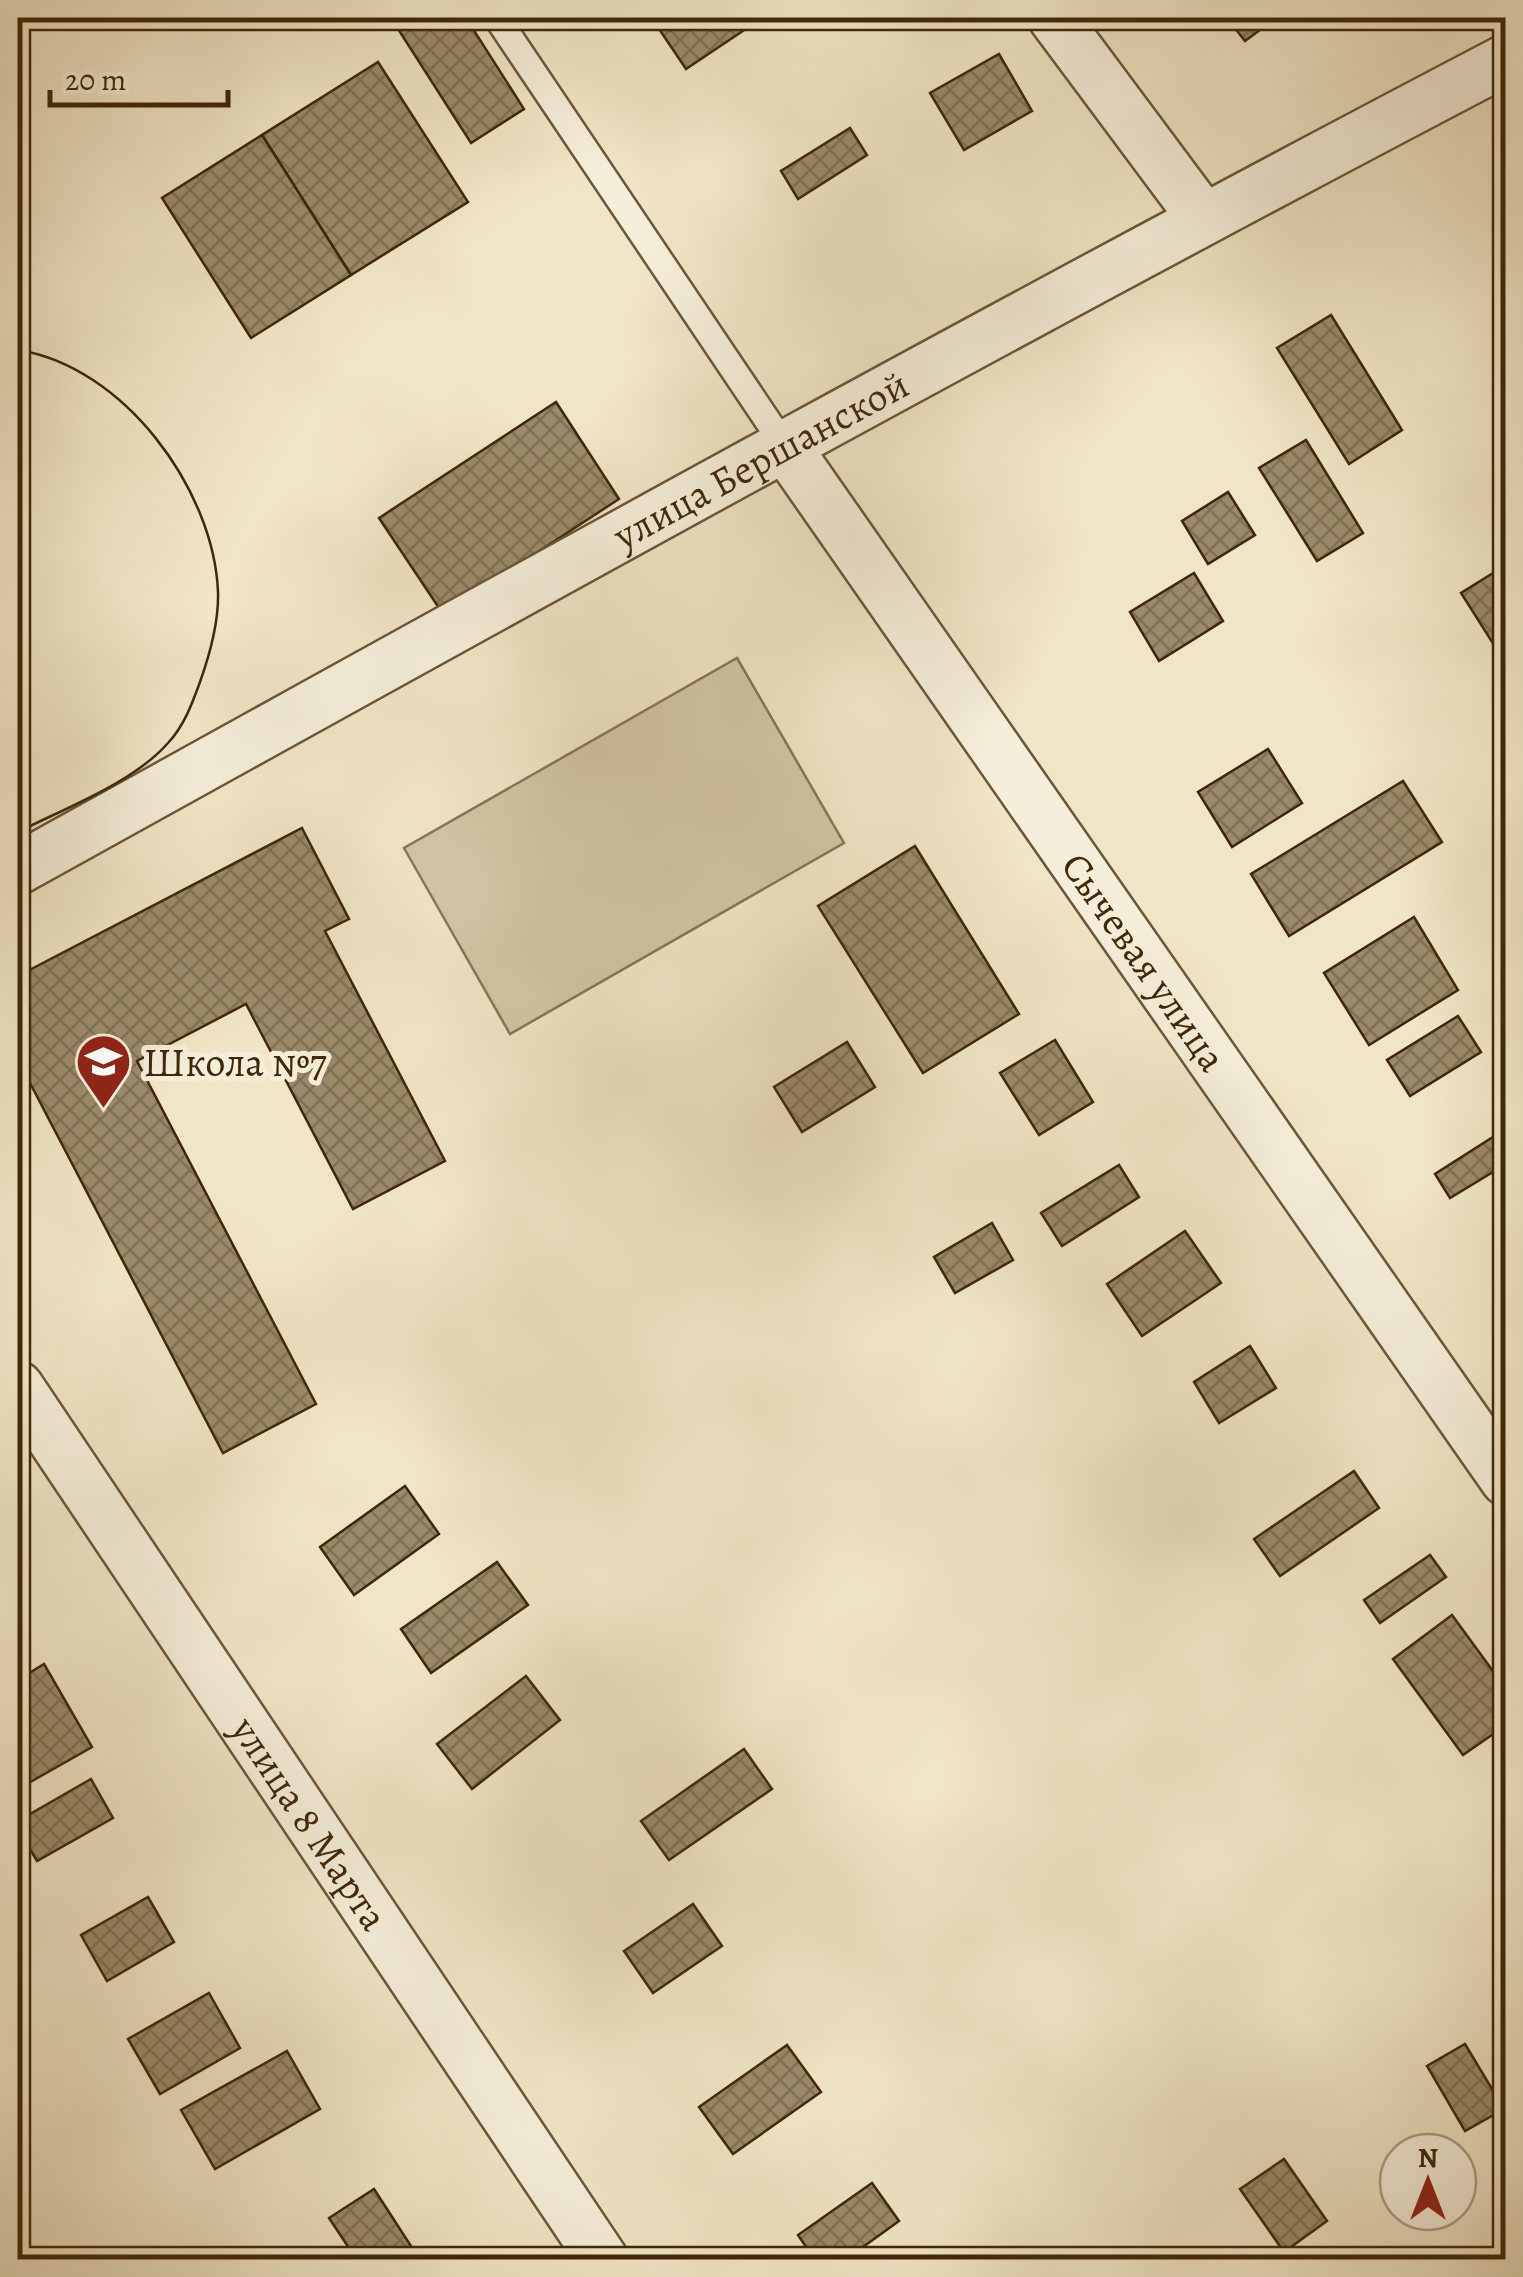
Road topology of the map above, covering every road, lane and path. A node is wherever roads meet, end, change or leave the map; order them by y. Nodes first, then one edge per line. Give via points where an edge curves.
1 (497, 18) edge
2 (1054, 18) edge
3 (1506, 60) edge
4 (1203, 218) junction
5 (784, 445) junction
6 (18, 869) edge
7 (18, 1388) edge
8 (1506, 1480) edge
9 (603, 2260) edge

1 - 5 lane
2 - 4 street
3 - 4 street, улица Бершанской
4 - 5 street, улица Бершанской
5 - 6 street, улица Бершанской
5 - 8 street, Сычевая улица
7 - 9 street, улица 8 Марта

